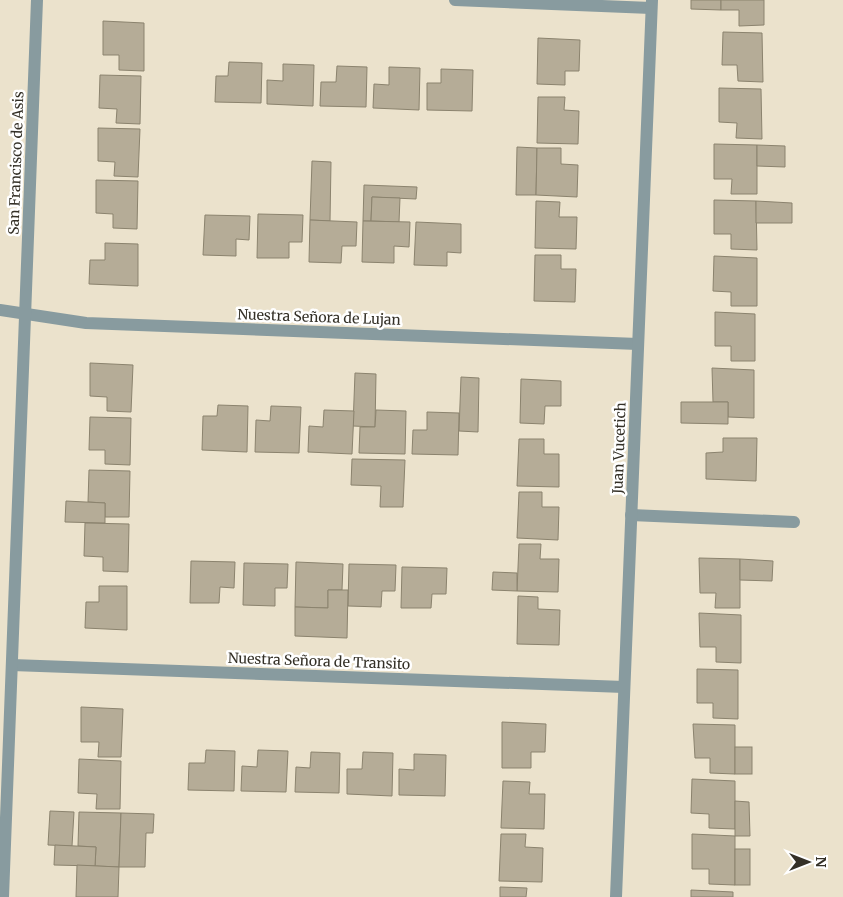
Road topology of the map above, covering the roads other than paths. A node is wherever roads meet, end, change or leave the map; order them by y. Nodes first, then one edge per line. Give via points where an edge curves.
1 (37, 0) edge
2 (455, 0) edge
3 (651, 4) edge
4 (0, 310) edge
5 (25, 314) junction
6 (638, 344) junction
7 (631, 515) junction
8 (794, 522) dead end
9 (12, 665) junction
10 (624, 687) junction
11 (2, 897) edge
12 (616, 897) edge

1 - 5 street, San Francisco de Asis
2 - 3 street
3 - 6 street, Juan Vucetich
4 - 5 street, Nuestra Señora de Lujan
5 - 6 street, Nuestra Señora de Lujan via 86,323
5 - 9 street, San Francisco de Asis
6 - 7 street, Juan Vucetich
7 - 8 street
7 - 10 street, Juan Vucetich
9 - 10 street, Nuestra Señora de Transito
9 - 11 street, San Francisco de Asis
10 - 12 street, Juan Vucetich

